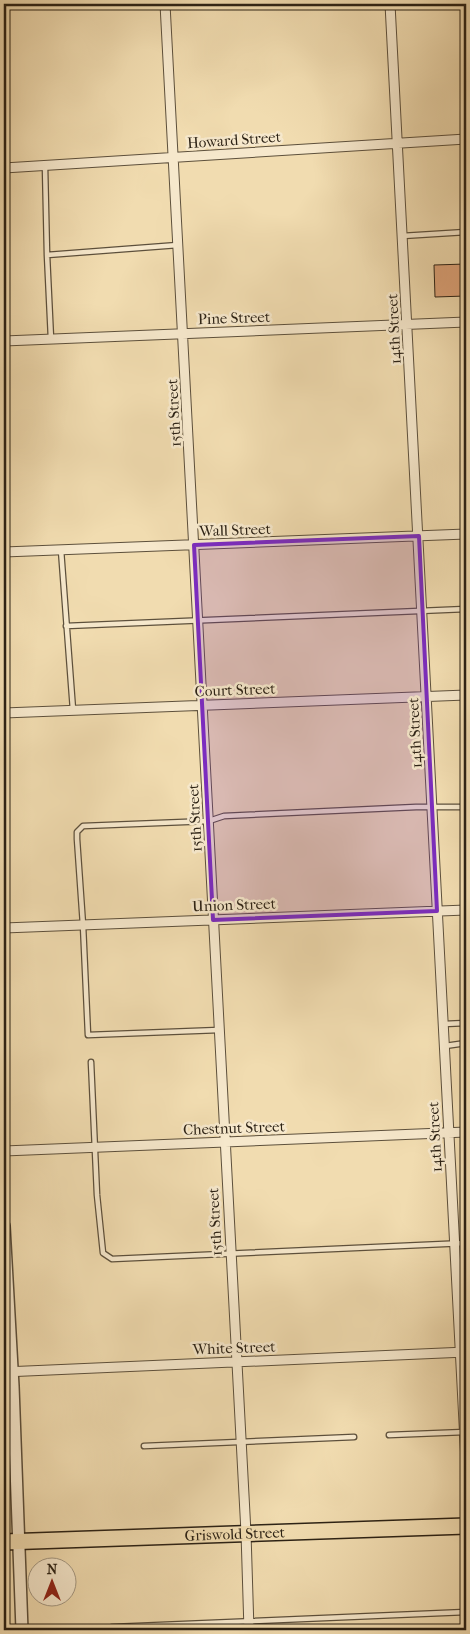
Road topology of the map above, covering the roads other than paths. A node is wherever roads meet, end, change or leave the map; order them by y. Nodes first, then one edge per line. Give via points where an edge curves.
1 (166, 4) edge
2 (390, 4) edge
3 (466, 139) edge
4 (398, 143) junction
5 (174, 158) junction
6 (45, 165) junction
7 (4, 168) edge
8 (466, 232) edge
9 (402, 236) junction
10 (179, 245) junction
11 (47, 255) junction
12 (466, 322) edge
13 (407, 325) junction
14 (183, 333) junction
15 (50, 339) junction
16 (4, 341) edge
17 (466, 534) edge
18 (419, 536) junction
19 (194, 545) junction
20 (60, 550) junction
21 (4, 552) edge
22 (466, 609) edge
23 (423, 611) junction
24 (198, 621) junction
25 (66, 626) junction
26 (466, 695) edge
27 (427, 697) junction
28 (202, 705) junction
29 (73, 710) junction
30 (4, 713) edge
31 (466, 807) edge
32 (432, 808) junction
33 (209, 821) junction
34 (466, 910) edge
35 (437, 911) junction
36 (213, 920) junction
37 (84, 925) junction
38 (4, 928) edge
39 (466, 1023) edge
40 (444, 1024) junction
41 (219, 1030) junction
42 (466, 1043) edge
43 (444, 1046) junction
44 (91, 1062) dead end
45 (449, 1132) junction
46 (466, 1132) edge
47 (224, 1142) junction
48 (95, 1147) junction
49 (4, 1151) edge
50 (4, 1226) edge
51 (455, 1243) junction
52 (466, 1243) edge
53 (231, 1253) junction
54 (463, 1352) edge
55 (236, 1361) junction
56 (8, 1372) edge
57 (466, 1432) edge
58 (389, 1435) dead end
59 (354, 1437) dead end
60 (240, 1442) junction
61 (144, 1446) dead end
62 (10, 1452) edge
63 (466, 1461) edge
64 (466, 1526) edge
65 (246, 1533) junction
66 (20, 1541) junction
67 (4, 1542) edge
68 (466, 1612) edge
69 (249, 1626) edge
70 (112, 1627) dead end
71 (22, 1630) edge

1 - 5 street, 15th Street
2 - 4 street, 14th Street
3 - 4 street, Howard Street
4 - 5 street, Howard Street
4 - 9 street, 14th Street
5 - 6 street, Howard Street
5 - 10 street, 15th Street
6 - 7 street, Howard Street
6 - 11 lane
8 - 9 lane
9 - 13 street, 14th Street
10 - 11 lane
10 - 14 street, 15th Street
11 - 15 lane
12 - 13 street, Pine Street
13 - 14 street, Pine Street
13 - 18 street, 14th Street
14 - 15 street, Pine Street
14 - 19 street, 15th Street
15 - 16 street, Pine Street
17 - 18 street, Wall Street
18 - 19 street, Wall Street
18 - 23 street, 14th Street
19 - 20 street, Wall Street
19 - 24 street, 15th Street
20 - 21 street, Wall Street
20 - 25 lane
22 - 23 lane
23 - 24 lane
23 - 27 street, 14th Street
24 - 25 lane
24 - 28 street, 15th Street
25 - 29 lane
26 - 27 street, Court Street
27 - 28 street, Court Street
27 - 32 street, 14th Street
28 - 29 street, Court Street
28 - 33 street, 15th Street
29 - 30 street, Court Street
31 - 32 lane
32 - 33 lane via 224,816
32 - 35 street, 14th Street
33 - 36 street, 15th Street
33 - 37 lane via 83,826 77,832 77,839
34 - 35 street, Union Street
35 - 36 street, Union Street
35 - 40 street, 14th Street
36 - 37 street, Union Street
36 - 41 street, 15th Street
37 - 38 street, Union Street
37 - 41 lane via 88,1035
39 - 40 lane
40 - 43 street, 14th Street
41 - 47 street, 15th Street
42 - 43 lane
43 - 45 street, 14th Street
44 - 48 lane
45 - 46 street, Chestnut Street
45 - 47 street, Chestnut Street
45 - 51 street, 14th Street
47 - 48 street, Chestnut Street
47 - 53 street, 15th Street
48 - 49 street, Chestnut Street
48 - 53 lane via 103,1253 112,1259
50 - 56 street
51 - 52 lane
51 - 53 lane
51 - 54 street, 14th Street
53 - 55 street, 15th Street
54 - 55 street, White Street
54 - 57 street, 14th Street
55 - 56 street, White Street
55 - 60 street, 15th Street
56 - 62 street
57 - 58 lane
57 - 63 street, 14th Street
59 - 60 lane
60 - 61 lane
60 - 65 street, 15th Street
62 - 66 street
64 - 65 main road, Griswold Street
65 - 66 main road, Griswold Street
65 - 69 street, 15th Street
66 - 67 main road, Griswold Street
66 - 71 street
68 - 69 lane
69 - 70 lane

